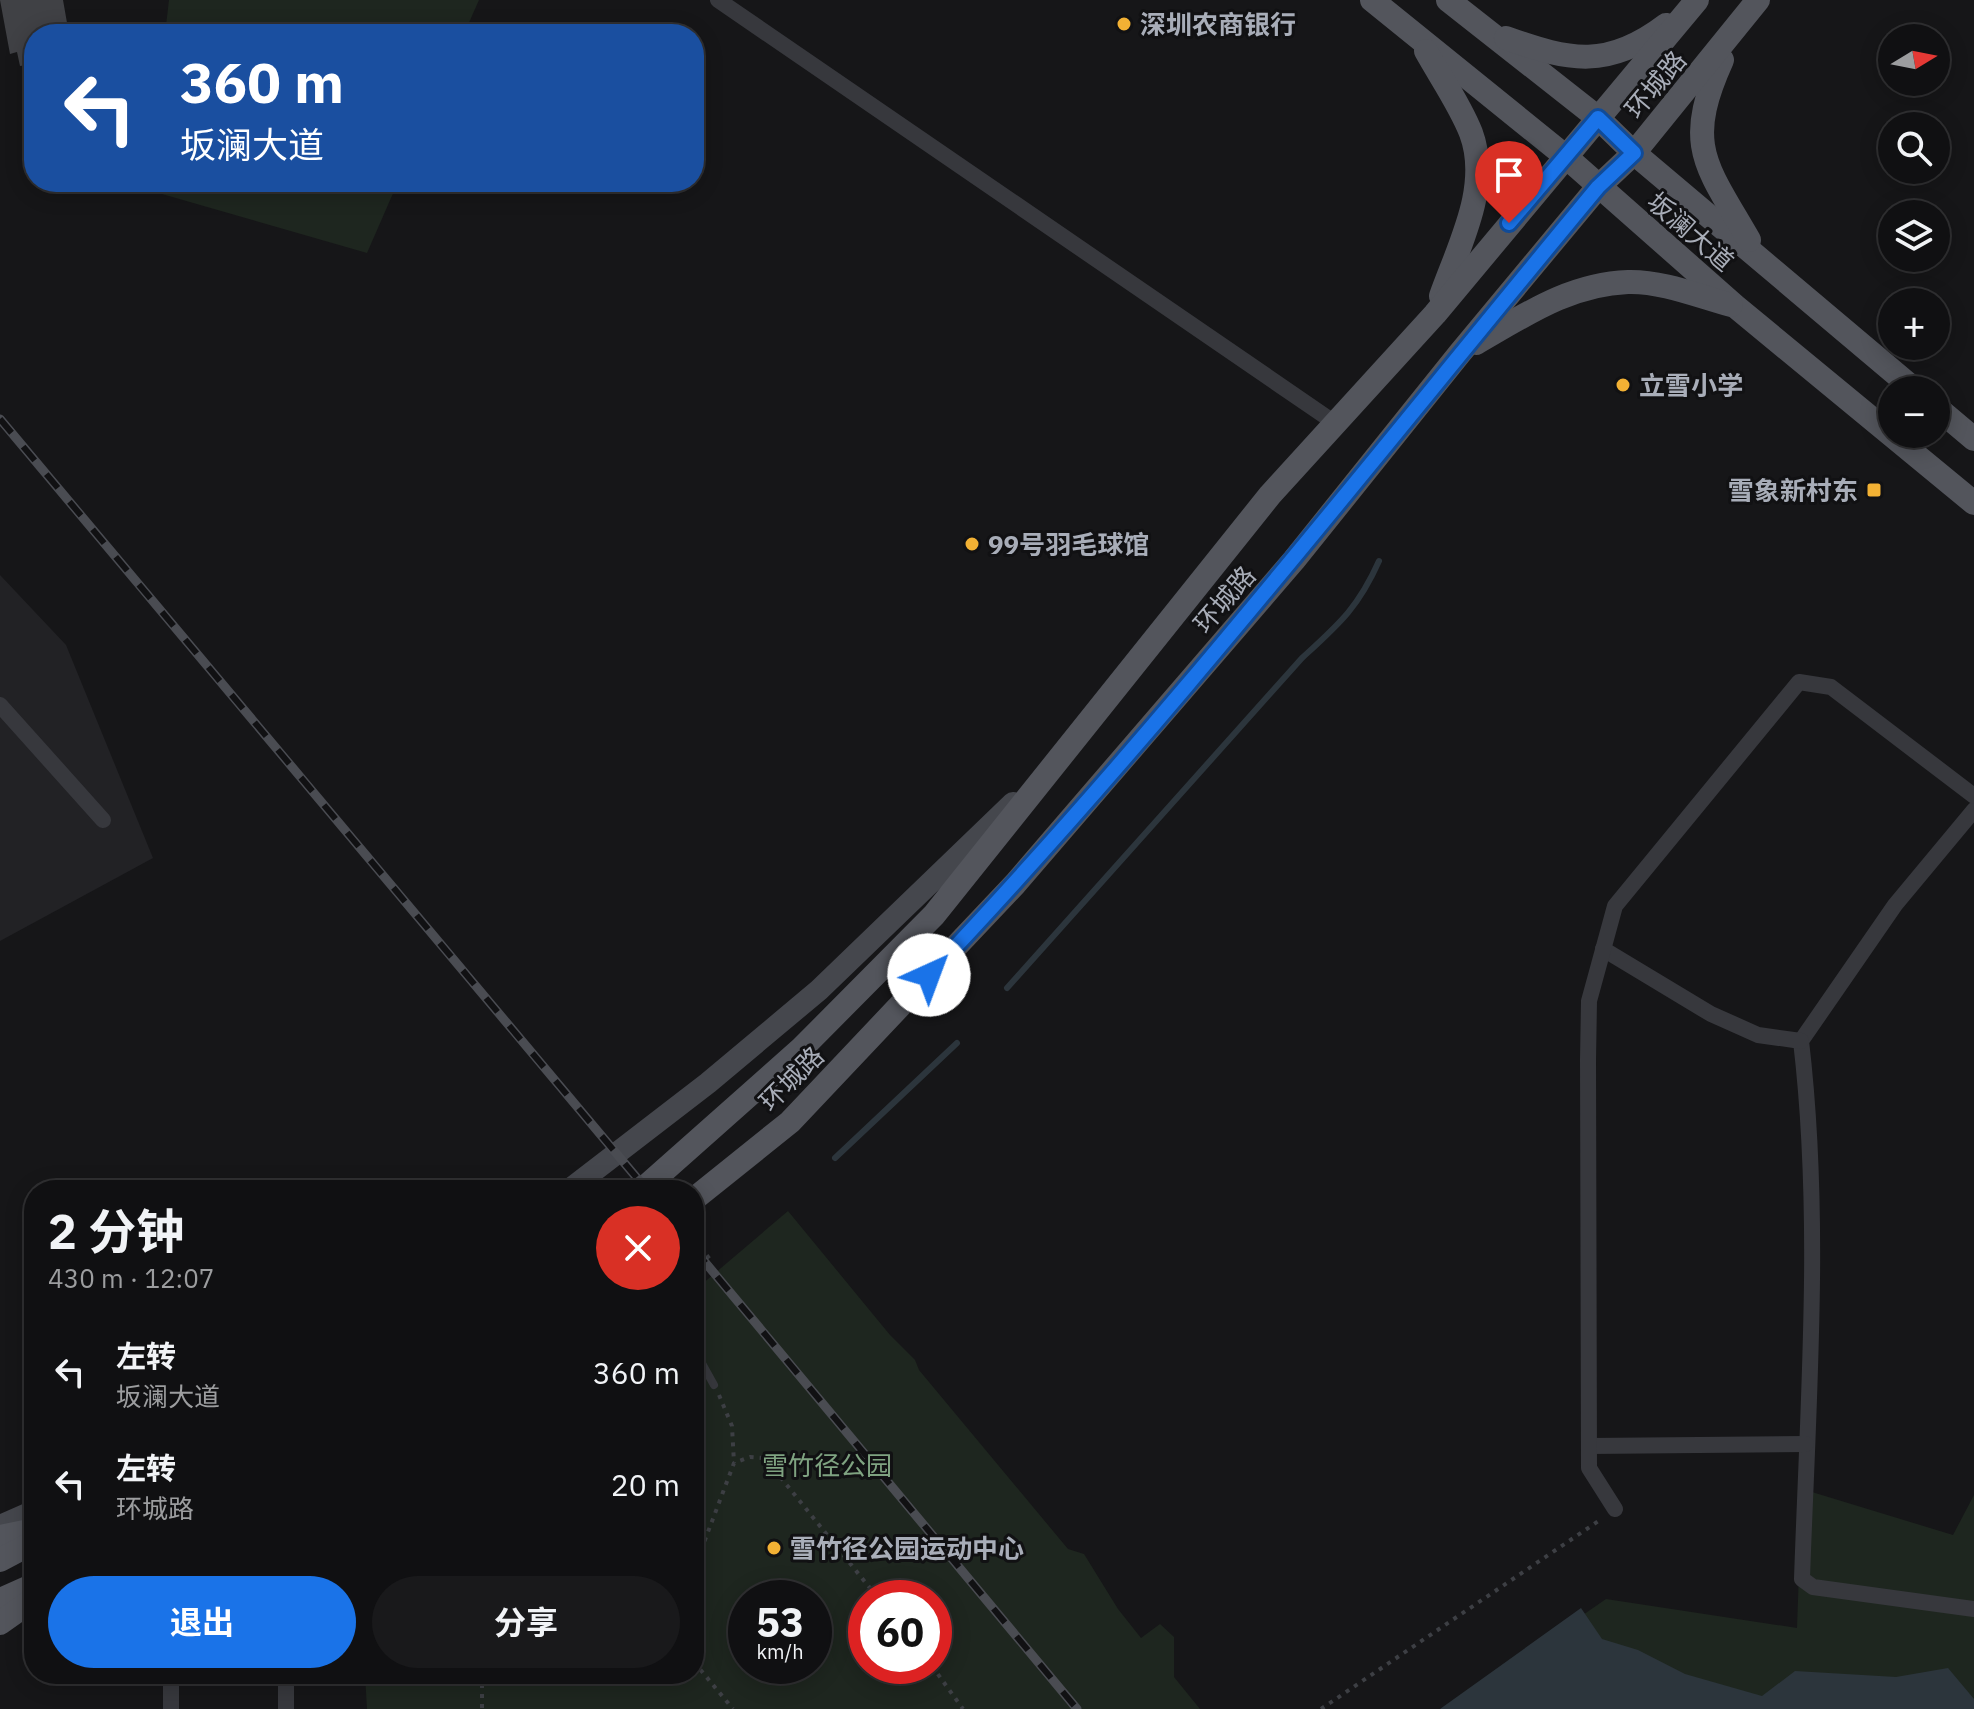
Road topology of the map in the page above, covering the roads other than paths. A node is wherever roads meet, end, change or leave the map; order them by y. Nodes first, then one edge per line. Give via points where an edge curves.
1 (718, 0) edge
2 (1372, 0) edge
3 (1448, 0) edge
4 (1758, 0) edge
5 (1696, 1) edge
6 (1736, 29) junction
7 (1486, 31) junction
8 (1419, 38) junction
9 (1598, 118) junction
10 (1634, 153) junction
11 (1565, 156) junction
12 (1598, 187) junction
13 (1758, 257) junction
14 (1735, 306) junction
15 (1435, 314) junction
16 (1460, 353) junction
17 (1898, 376) edge
18 (1950, 419) edge
19 (1335, 423) junction
20 (1974, 439) edge
21 (1974, 503) edge
22 (0, 705) edge
23 (1076, 740) junction
24 (1974, 796) edge
25 (1974, 810) edge
26 (103, 820) dead end
27 (1603, 949) junction
28 (1801, 1041) junction
29 (582, 1180) edge
30 (653, 1180) edge
31 (704, 1191) edge
32 (704, 1367) edge
33 (714, 1385) road end
34 (1806, 1444) junction
35 (1589, 1446) junction
36 (1615, 1509) road end
37 (24, 1515) edge
38 (0, 1526) edge
39 (24, 1532) edge
40 (0, 1537) edge
41 (24, 1547) edge
42 (0, 1560) edge
43 (24, 1589) edge
44 (0, 1600) edge
45 (24, 1606) edge
46 (1974, 1609) edge
47 (0, 1623) edge
48 (171, 1684) edge
49 (286, 1684) edge
50 (171, 1709) edge
51 (286, 1709) edge

1 - 19 street
2 - 8 main road, 坂澜大道
3 - 7 main road, 坂澜大道
4 - 6 main road, 环城路
5 - 7 main road via 1646,40 1609,55 1549,54
5 - 9 main road, 环城路
6 - 10 main road, 环城路
6 - 13 main road via 1702,111 1700,137 1710,173
7 - 9 main road, 坂澜大道
8 - 11 main road, 坂澜大道
8 - 15 main road via 1466,121 1478,171 1473,205
9 - 10 main road, 坂澜大道
9 - 11 main road, 环城路
10 - 12 main road, 环城路
10 - 13 main road, 坂澜大道
11 - 12 main road, 坂澜大道
11 - 15 main road, 环城路
12 - 14 main road, 坂澜大道
12 - 16 main road, 环城路
13 - 17 main road, 坂澜大道
14 - 16 main road via 1630,282 1580,288
14 - 21 main road, 坂澜大道
15 - 19 main road, 环城路
16 - 31 main road, 环城路 via 1294,560 1015,884 790,1122
18 - 20 main road
19 - 23 main road, 环城路 via 1270,495
22 - 26 street
23 - 29 main road via 819,990
23 - 30 main road, 环城路 via 934,915 802,1048
24 - 27 street via 1831,687 1799,682 1615,906
25 - 28 street via 1895,905
27 - 28 street via 1711,1014 1758,1035
27 - 35 street via 1589,1001
28 - 34 street via 1812,1241
32 - 33 lane
34 - 35 street
34 - 46 street via 1802,1579 1813,1587
35 - 36 street via 1589,1468
37 - 38 main road
39 - 40 main road
41 - 42 main road
43 - 44 main road
45 - 47 main road
48 - 50 street
49 - 51 street

